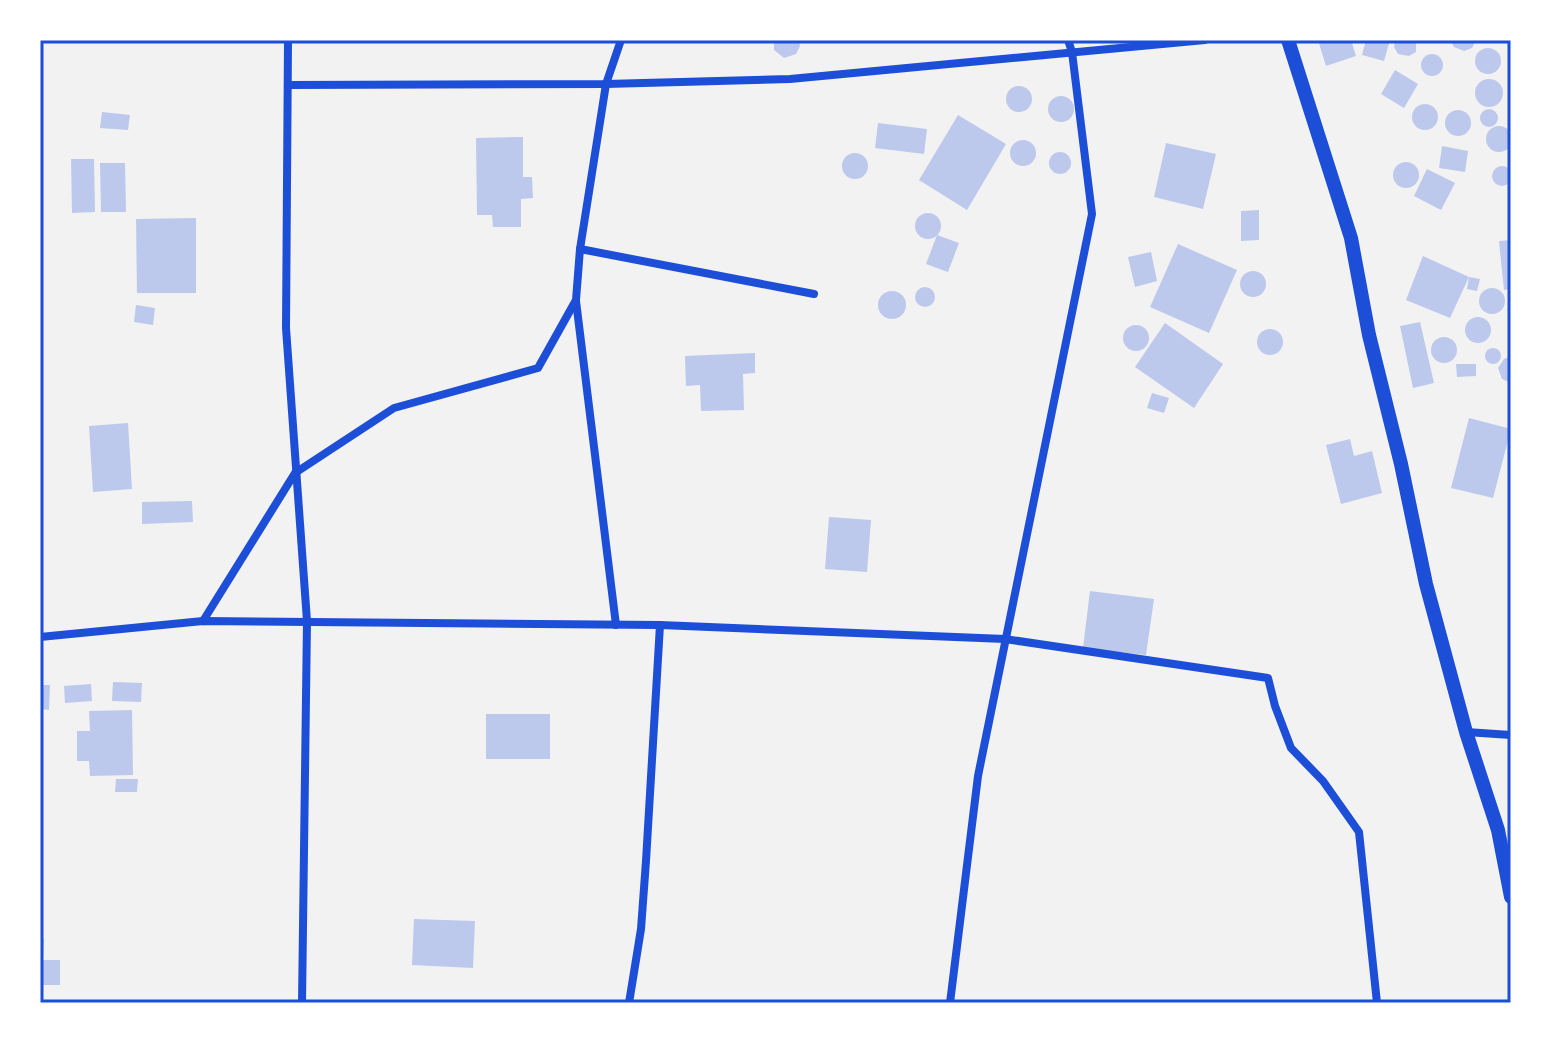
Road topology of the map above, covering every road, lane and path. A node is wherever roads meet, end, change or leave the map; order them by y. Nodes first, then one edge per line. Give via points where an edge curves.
1 (288, 40) edge
2 (621, 40) edge
3 (1068, 40) edge
4 (1205, 40) edge
5 (1288, 40) edge
6 (1072, 52) junction
7 (606, 84) junction
8 (289, 85) junction
9 (580, 249) junction
10 (814, 294) dead end
11 (576, 300) junction
12 (295, 473) junction
13 (203, 621) junction
14 (307, 621) junction
15 (616, 625) junction
16 (660, 625) junction
17 (40, 637) edge
18 (1005, 639) junction
19 (1466, 732) junction
20 (1511, 735) edge
21 (1511, 897) edge
22 (302, 1003) edge
23 (629, 1003) edge
24 (950, 1003) edge
25 (1377, 1003) edge

1 - 8 street
2 - 7 street
3 - 6 street
4 - 6 street
5 - 19 street via 1351,238 1426,584
6 - 7 street via 790,79
6 - 18 street via 1092,214
7 - 8 street
7 - 9 street
8 - 12 street via 286,328
9 - 10 street
9 - 11 street
11 - 12 street via 538,368 394,408
11 - 15 street
12 - 13 street
12 - 14 street
13 - 14 street
13 - 17 street
14 - 15 street
14 - 22 street
15 - 16 street
16 - 18 street
16 - 23 street via 641,929
18 - 24 street via 978,776
18 - 25 street via 1268,678 1291,748 1323,781 1359,832
19 - 20 street
19 - 21 street via 1498,830

